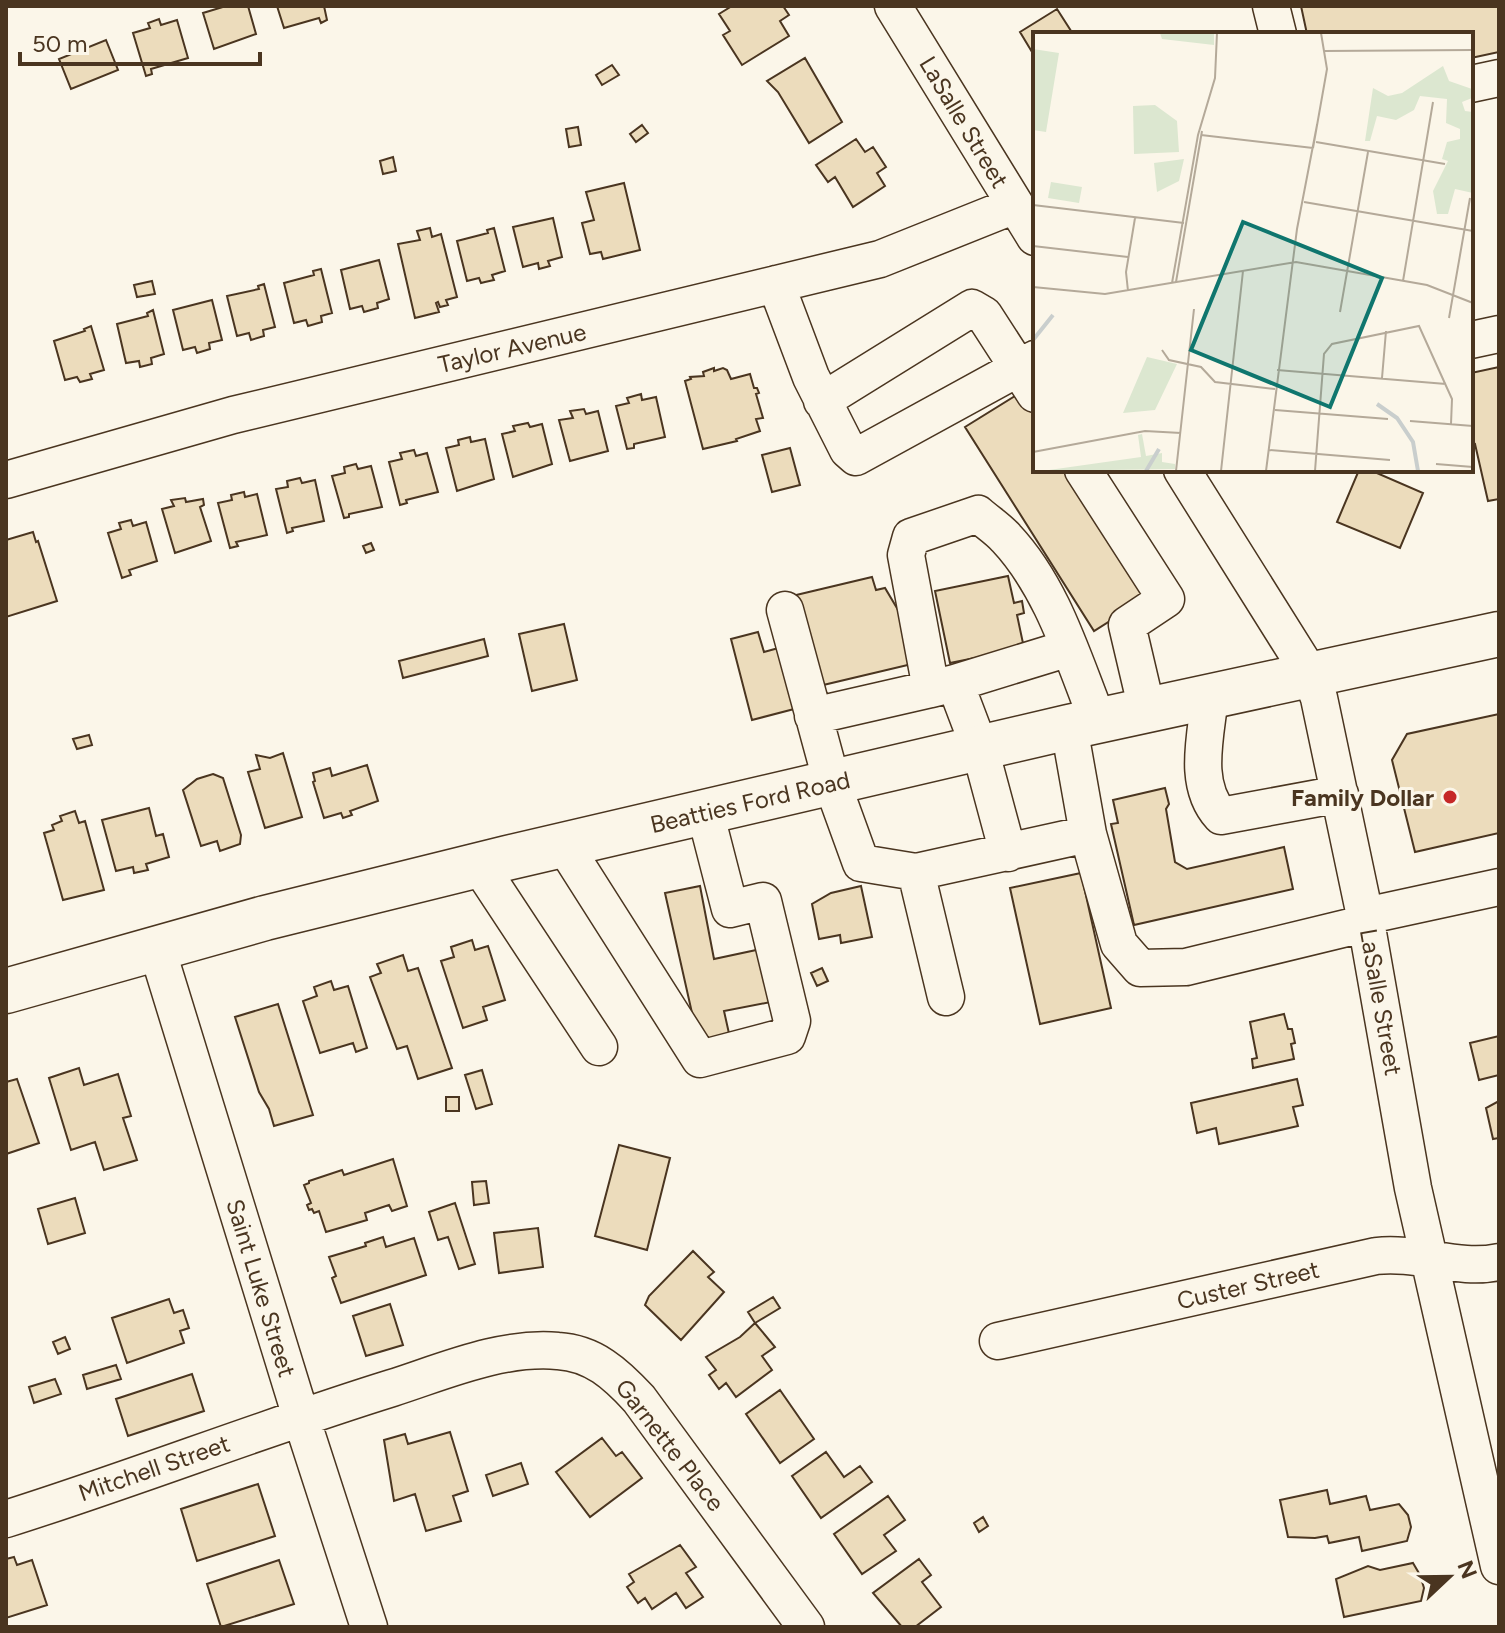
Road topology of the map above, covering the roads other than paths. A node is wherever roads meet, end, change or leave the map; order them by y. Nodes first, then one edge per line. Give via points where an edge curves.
1 (893, 6) edge
2 (1271, 6) edge
3 (1278, 32) edge
4 (1499, 78) edge
5 (1473, 84) edge
6 (1015, 205) junction
7 (1033, 234) edge
8 (776, 284) junction
9 (1499, 334) edge
10 (1473, 340) edge
11 (1029, 374) edge
12 (822, 401) junction
13 (1084, 472) edge
14 (1183, 472) edge
15 (6, 480) edge
16 (785, 610) dead end
17 (1499, 634) edge
18 (1069, 648) junction
19 (1310, 674) junction
20 (943, 686) junction
21 (1210, 696) junction
22 (1147, 710) junction
23 (813, 716) junction
24 (1084, 724) junction
25 (980, 749) junction
26 (832, 783) junction
27 (1340, 794) junction
28 (705, 812) junction
29 (1088, 834) junction
30 (564, 845) junction
31 (1008, 853) junction
32 (479, 865) junction
33 (916, 872) junction
34 (1499, 887) edge
35 (1366, 919) junction
36 (157, 949) junction
37 (6, 991) edge
38 (946, 997) dead end
39 (599, 1047) dead end
40 (1430, 1259) junction
41 (1499, 1262) edge
42 (998, 1341) dead end
43 (301, 1417) junction
44 (6, 1519) edge
45 (1499, 1566) edge
46 (369, 1627) edge
47 (806, 1627) edge

1 - 6 street, LaSalle Street
2 - 3 street
4 - 5 street
6 - 7 street, LaSalle Street
6 - 8 street, Taylor Avenue via 880,259
8 - 12 street
8 - 15 street, Taylor Avenue via 233,415
9 - 10 street
11 - 12 street via 856,457
11 - 12 street via 984,315 972,308
13 - 22 street via 1166,599 1127,625
14 - 19 street, LaSalle Street
16 - 23 street
17 - 19 main road, Beatties Ford Road
18 - 20 street
18 - 20 street via 1027,564 978,514 911,537 906,555
18 - 24 street
19 - 21 main road, Beatties Ford Road
19 - 27 street, LaSalle Street
20 - 23 street
20 - 25 street
21 - 22 main road, Beatties Ford Road
21 - 27 street via 1202,773 1210,804 1221,816
22 - 24 main road, Beatties Ford Road
23 - 26 street
24 - 25 main road, Beatties Ford Road
24 - 29 street
25 - 26 main road, Beatties Ford Road
25 - 31 street
26 - 28 main road, Beatties Ford Road
26 - 33 street via 861,863
27 - 35 street, LaSalle Street
28 - 30 main road, Beatties Ford Road
28 - 30 street via 730,909 763,901 792,1021 787,1036 700,1059
29 - 31 street
29 - 35 street via 1119,944 1140,968 1186,967
30 - 32 main road, Beatties Ford Road
31 - 33 street
32 - 36 main road, Beatties Ford Road
32 - 39 street
33 - 38 street
34 - 35 street
35 - 40 street, LaSalle Street
36 - 37 main road, Beatties Ford Road
36 - 43 street, Saint Luke Street
40 - 41 street, Custer Street via 1462,1265
40 - 42 street, Custer Street via 1376,1256
40 - 45 street, LaSalle Street
43 - 44 street, Mitchell Street
43 - 46 street, Saint Luke Street
43 - 47 street, Garnette Place via 500,1354 539,1350 582,1355 614,1372 639,1399

